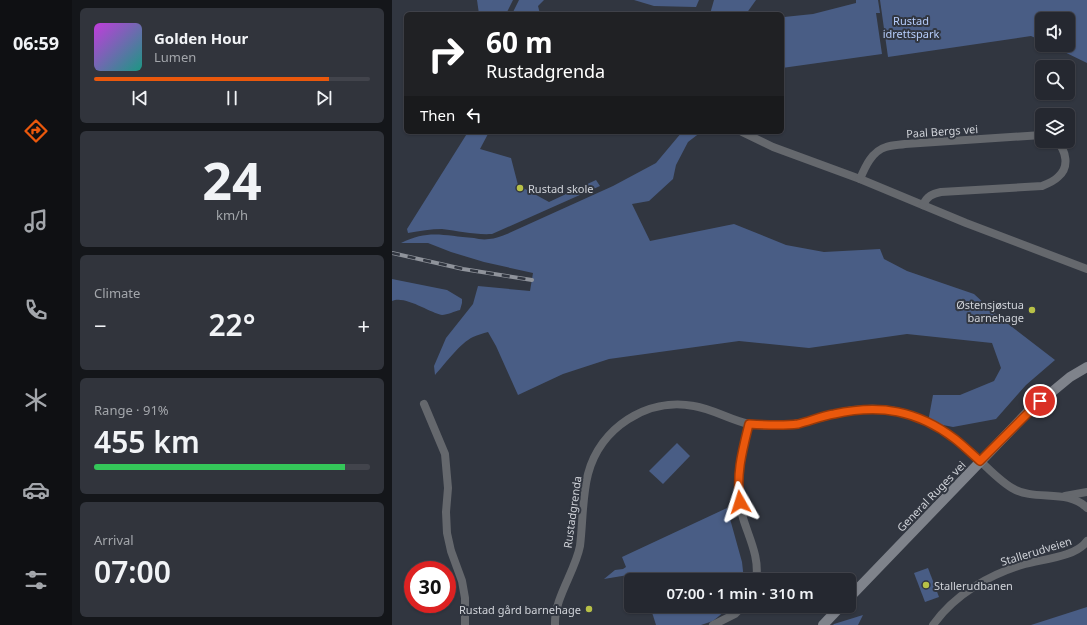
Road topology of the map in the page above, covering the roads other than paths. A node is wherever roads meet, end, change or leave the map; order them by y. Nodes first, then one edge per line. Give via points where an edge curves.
1 (746, 134) edge
2 (1035, 135) edge
3 (1062, 148) edge
4 (860, 179) junction
5 (923, 205) junction
6 (1087, 269) edge
7 (1087, 367) edge
8 (424, 404) dead end
9 (749, 424) junction
10 (980, 461) junction
11 (1087, 492) edge
12 (1063, 497) junction
13 (1087, 508) edge
14 (1087, 541) edge
15 (757, 573) edge
16 (856, 591) edge
17 (736, 613) edge
18 (834, 613) edge
19 (465, 625) edge
20 (555, 625) edge
21 (713, 625) edge
22 (823, 625) edge
23 (933, 625) edge

1 - 4 street
2 - 4 street, Paal Bergs vei via 886,147 874,154
3 - 5 street via 1066,157 1063,171 1060,176 1042,186 941,192 926,198
4 - 5 street
5 - 6 street
7 - 10 main road, General Ruges vei via 1040,401
8 - 19 street via 445,454 448,482 447,533 462,580
9 - 10 street, Rustadgrenda via 791,424 859,410 894,410 933,424
9 - 15 street via 741,456 738,488
9 - 20 street, Rustadgrenda via 695,406 672,405 643,411 624,421 605,438 588,474 580,547 557,610
10 - 12 street via 1006,484 1020,492 1037,496
10 - 16 main road, General Ruges vei
11 - 12 street
12 - 13 street via 1078,501
14 - 23 street, Stallerudveien via 1078,550 1024,564 983,582 945,611
17 - 21 street
18 - 22 main road

